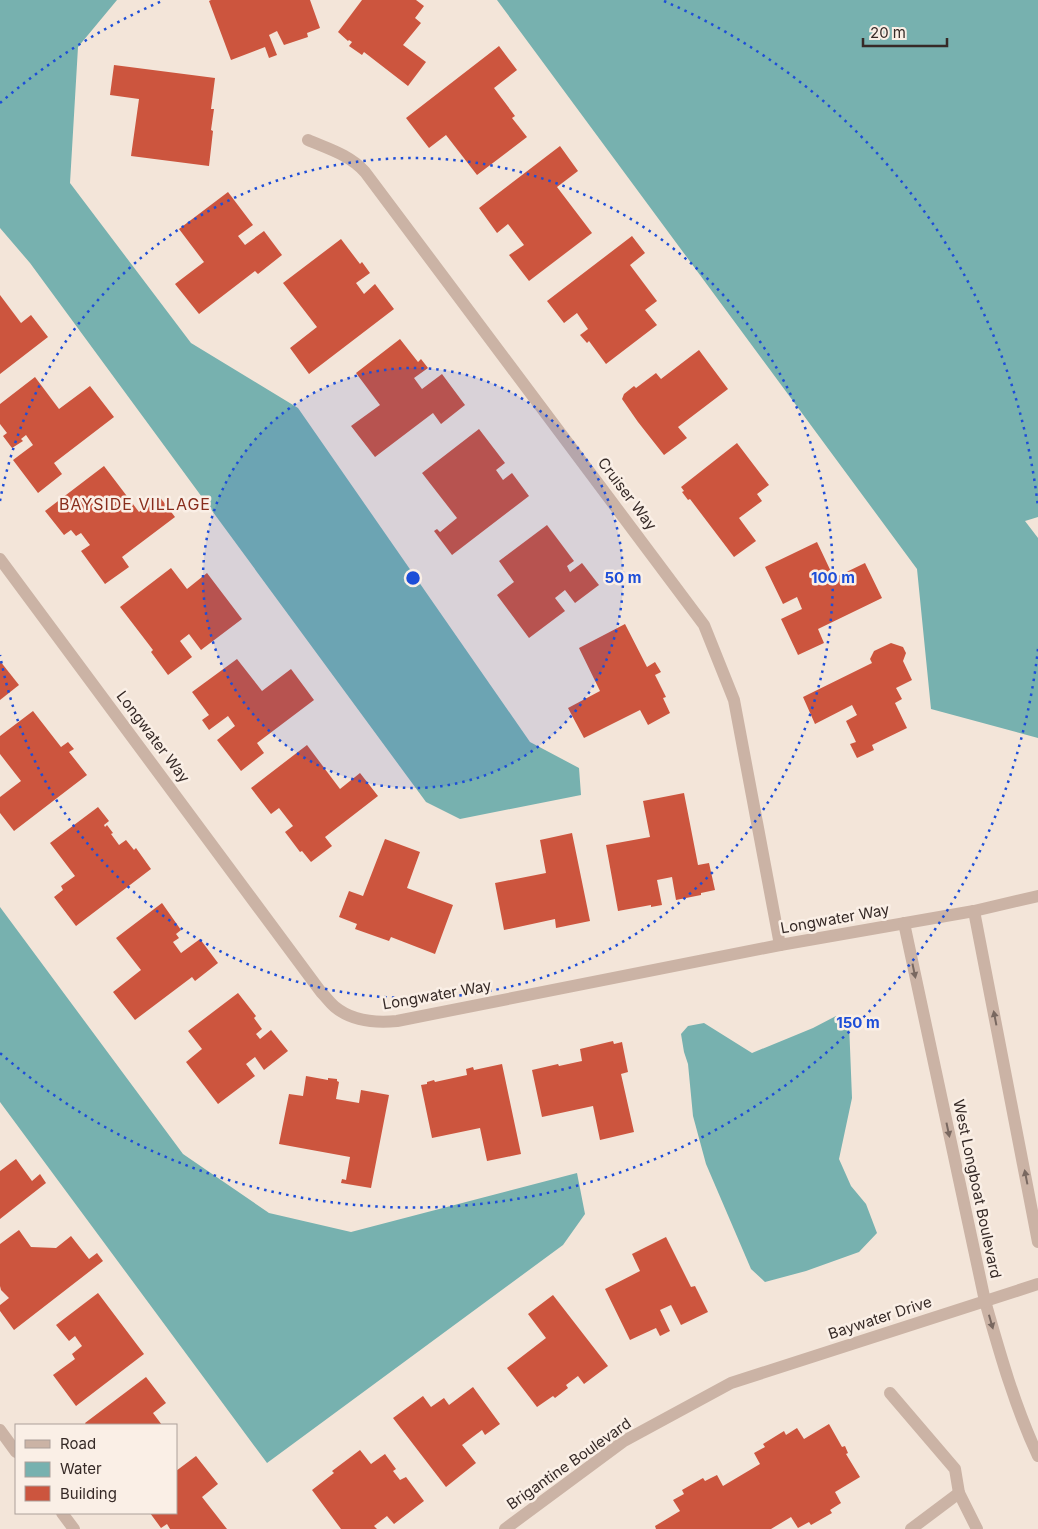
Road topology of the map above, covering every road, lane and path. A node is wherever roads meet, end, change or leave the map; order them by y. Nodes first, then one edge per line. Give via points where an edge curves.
1 (308, 140) dead end
2 (0, 559) edge
3 (1038, 896) edge
4 (974, 911) junction
5 (904, 923) junction
6 (780, 945) junction
7 (1038, 1242) edge
8 (1038, 1284) edge
9 (985, 1301) junction
10 (731, 1382) joint
11 (890, 1393) dead end
12 (0, 1430) edge
13 (15, 1451) edge
14 (1038, 1456) edge
15 (959, 1493) junction
16 (63, 1514) edge
17 (74, 1529) edge
18 (505, 1529) edge
19 (911, 1529) edge
20 (977, 1529) edge

1 - 6 street, Cruiser Way via 346,156 365,172 704,625 734,700
2 - 6 street, Longwater Way via 321,992 335,1008 354,1018 375,1023 397,1021
3 - 4 street, Longwater Way
4 - 5 street, Longwater Way
7 -> 4 street
5 - 6 street, Longwater Way
5 -> 9 street, West Longboat Boulevard
8 - 9 street, Baywater Drive
9 - 10 street, Baywater Drive
9 -> 14 street, West Longboat Boulevard via 998,1350
10 - 18 street, Brigantine Boulevard via 624,1441
11 - 15 street via 954,1470
12 - 13 street
15 - 19 street
15 - 20 street
16 - 17 street

